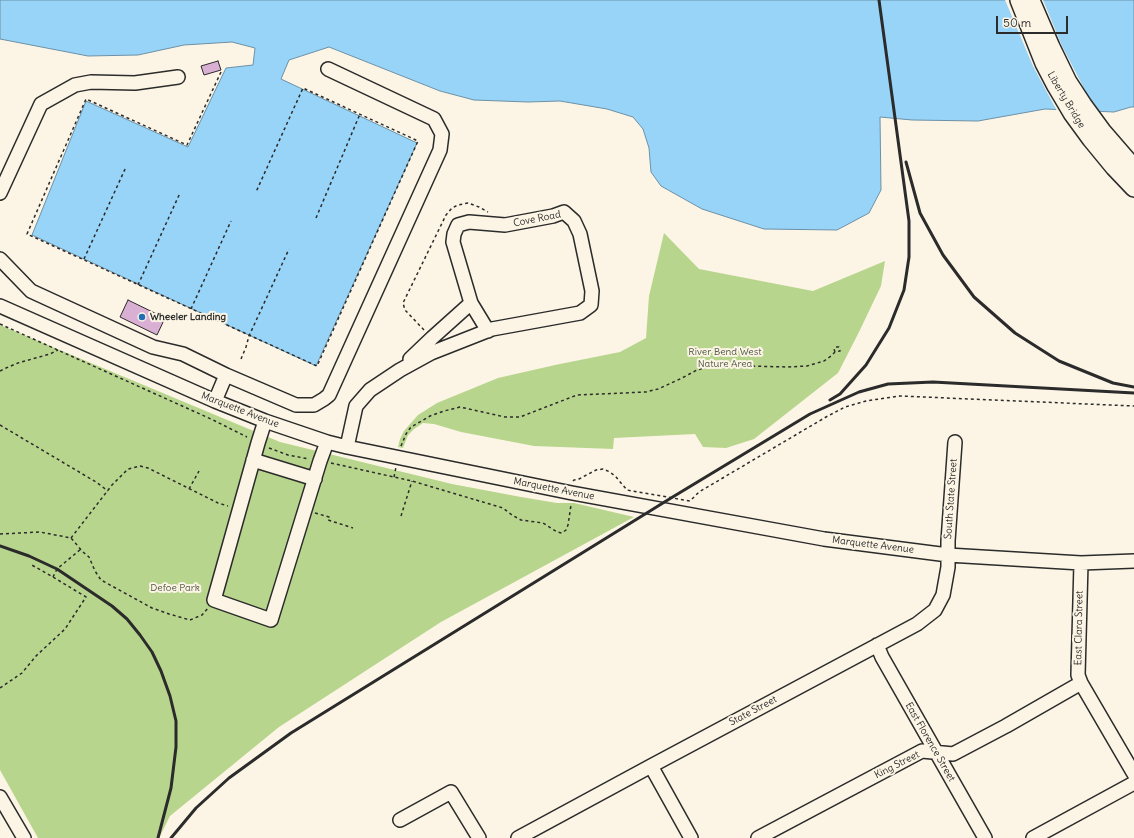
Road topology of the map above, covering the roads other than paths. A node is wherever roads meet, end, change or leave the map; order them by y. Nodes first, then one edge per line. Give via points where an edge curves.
1 (1019, 0) edge
2 (1031, 0) edge
3 (328, 69) dead end
4 (178, 76) dead end
5 (1134, 168) edge
6 (1134, 188) edge
7 (0, 193) edge
8 (0, 259) edge
9 (471, 303) junction
10 (0, 306) edge
11 (488, 331) junction
12 (400, 370) junction
13 (226, 375) junction
14 (215, 401) junction
15 (265, 421) junction
16 (327, 442) junction
17 (955, 442) dead end
18 (346, 447) junction
19 (253, 460) junction
20 (315, 479) junction
21 (948, 555) junction
22 (1134, 560) edge
23 (1081, 563) junction
24 (877, 645) junction
25 (1081, 683) junction
26 (936, 753) junction
27 (651, 766) junction
28 (1134, 774) edge
29 (1134, 783) edge
30 (0, 797) edge
31 (3, 811) edge
32 (400, 820) dead end
33 (24, 838) edge
34 (479, 838) edge
35 (518, 838) edge
36 (691, 838) edge
37 (758, 838) edge
38 (985, 838) edge
39 (1033, 838) edge

1 - 6 main road, Liberty Bridge via 1044,63 1072,113
2 - 5 main road, Liberty Bridge via 1068,82 1102,132
3 - 13 street via 434,119 442,134 440,150 329,395 314,405 296,405
4 - 7 street via 135,83 91,82 75,85 41,104
8 - 13 street via 31,291 153,347 183,354
9 - 11 street, Cove Road
9 - 11 street, Cove Road via 453,242 458,225 469,222 505,225 564,212 574,221 580,234 592,291 590,305 580,313
9 - 12 street, Cove Road
10 - 14 street, Marquette Avenue
11 - 12 street, Cove Road via 431,353
12 - 18 street, Cove Road via 370,390 356,406
13 - 14 street
14 - 15 street, Marquette Avenue
15 - 16 street, Marquette Avenue
15 - 19 street
16 - 18 street, Marquette Avenue
16 - 20 street
17 - 21 street, South State Street
18 - 21 street, Marquette Avenue via 572,493 824,539
19 - 20 street
19 - 20 street via 214,600 272,620
21 - 23 street, Marquette Avenue
21 - 24 street, State Street via 943,595 935,610 917,624
22 - 23 street, Marquette Avenue
23 - 25 street, East Clara Street via 1078,675
24 - 26 street, East Florence Street
24 - 27 street, State Street
25 - 26 street, King Street via 952,754
25 - 28 street, East Clara Street
26 - 37 street, King Street via 922,751
26 - 38 street, East Florence Street
27 - 35 street, State Street
27 - 36 street
29 - 39 street
30 - 31 street
31 - 33 street
32 - 34 street via 451,792

